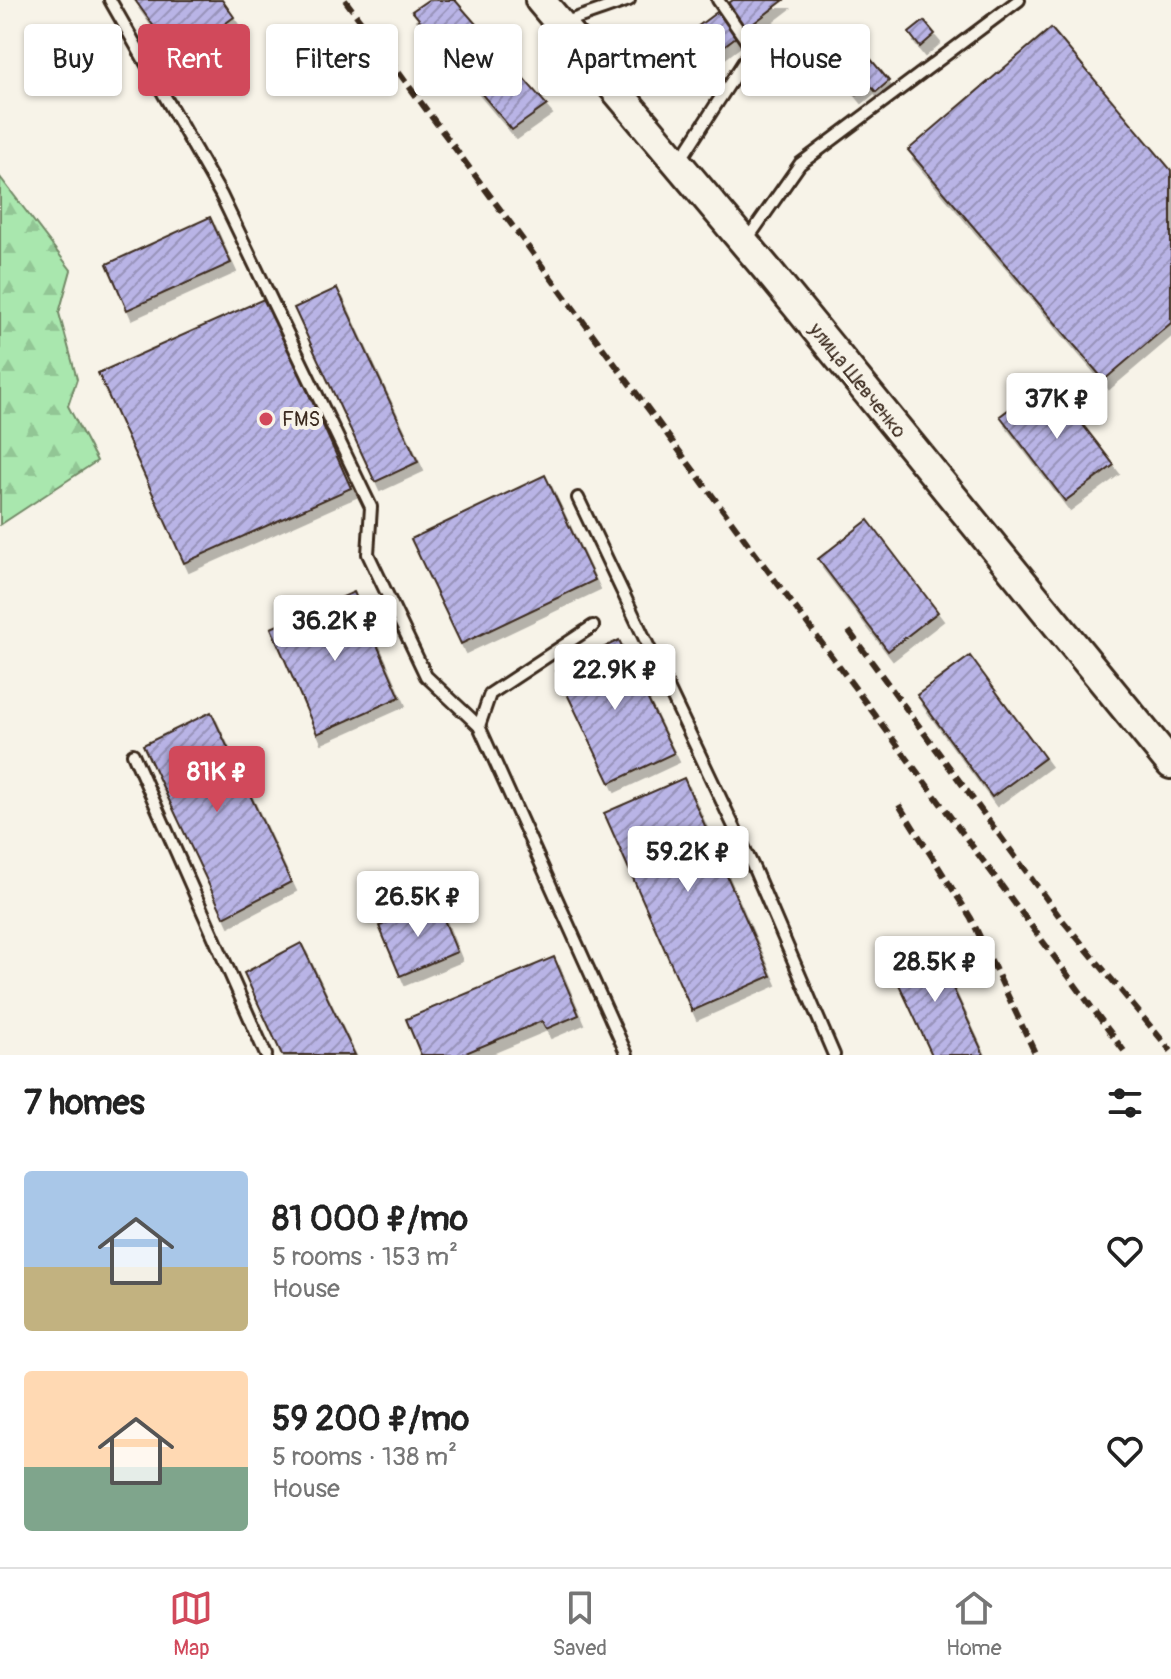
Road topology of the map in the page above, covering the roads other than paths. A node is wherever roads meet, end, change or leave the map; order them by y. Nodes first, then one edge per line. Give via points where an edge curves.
1 (110, 0) edge
2 (540, 0) edge
3 (629, 0) edge
4 (718, 0) edge
5 (1019, 0) edge
6 (560, 24) joint
7 (621, 96) edge
8 (678, 164) junction
9 (745, 243) junction
10 (578, 498) dead end
11 (593, 626) dead end
12 (479, 726) junction
13 (133, 754) dead end
14 (1171, 764) edge
15 (266, 1055) edge
16 (627, 1055) edge
17 (834, 1055) edge

1 - 12 lane via 221,195 371,507 368,554 426,676
2 - 6 street, улица Шевченко
3 - 6 lane
4 - 8 lane via 752,49
5 - 9 lane via 800,164
7 - 8 street, улица Шевченко
8 - 9 street, улица Шевченко
9 - 14 street, улица Шевченко
10 - 17 lane via 755,871
11 - 12 lane via 490,694
12 - 16 lane
13 - 15 lane

